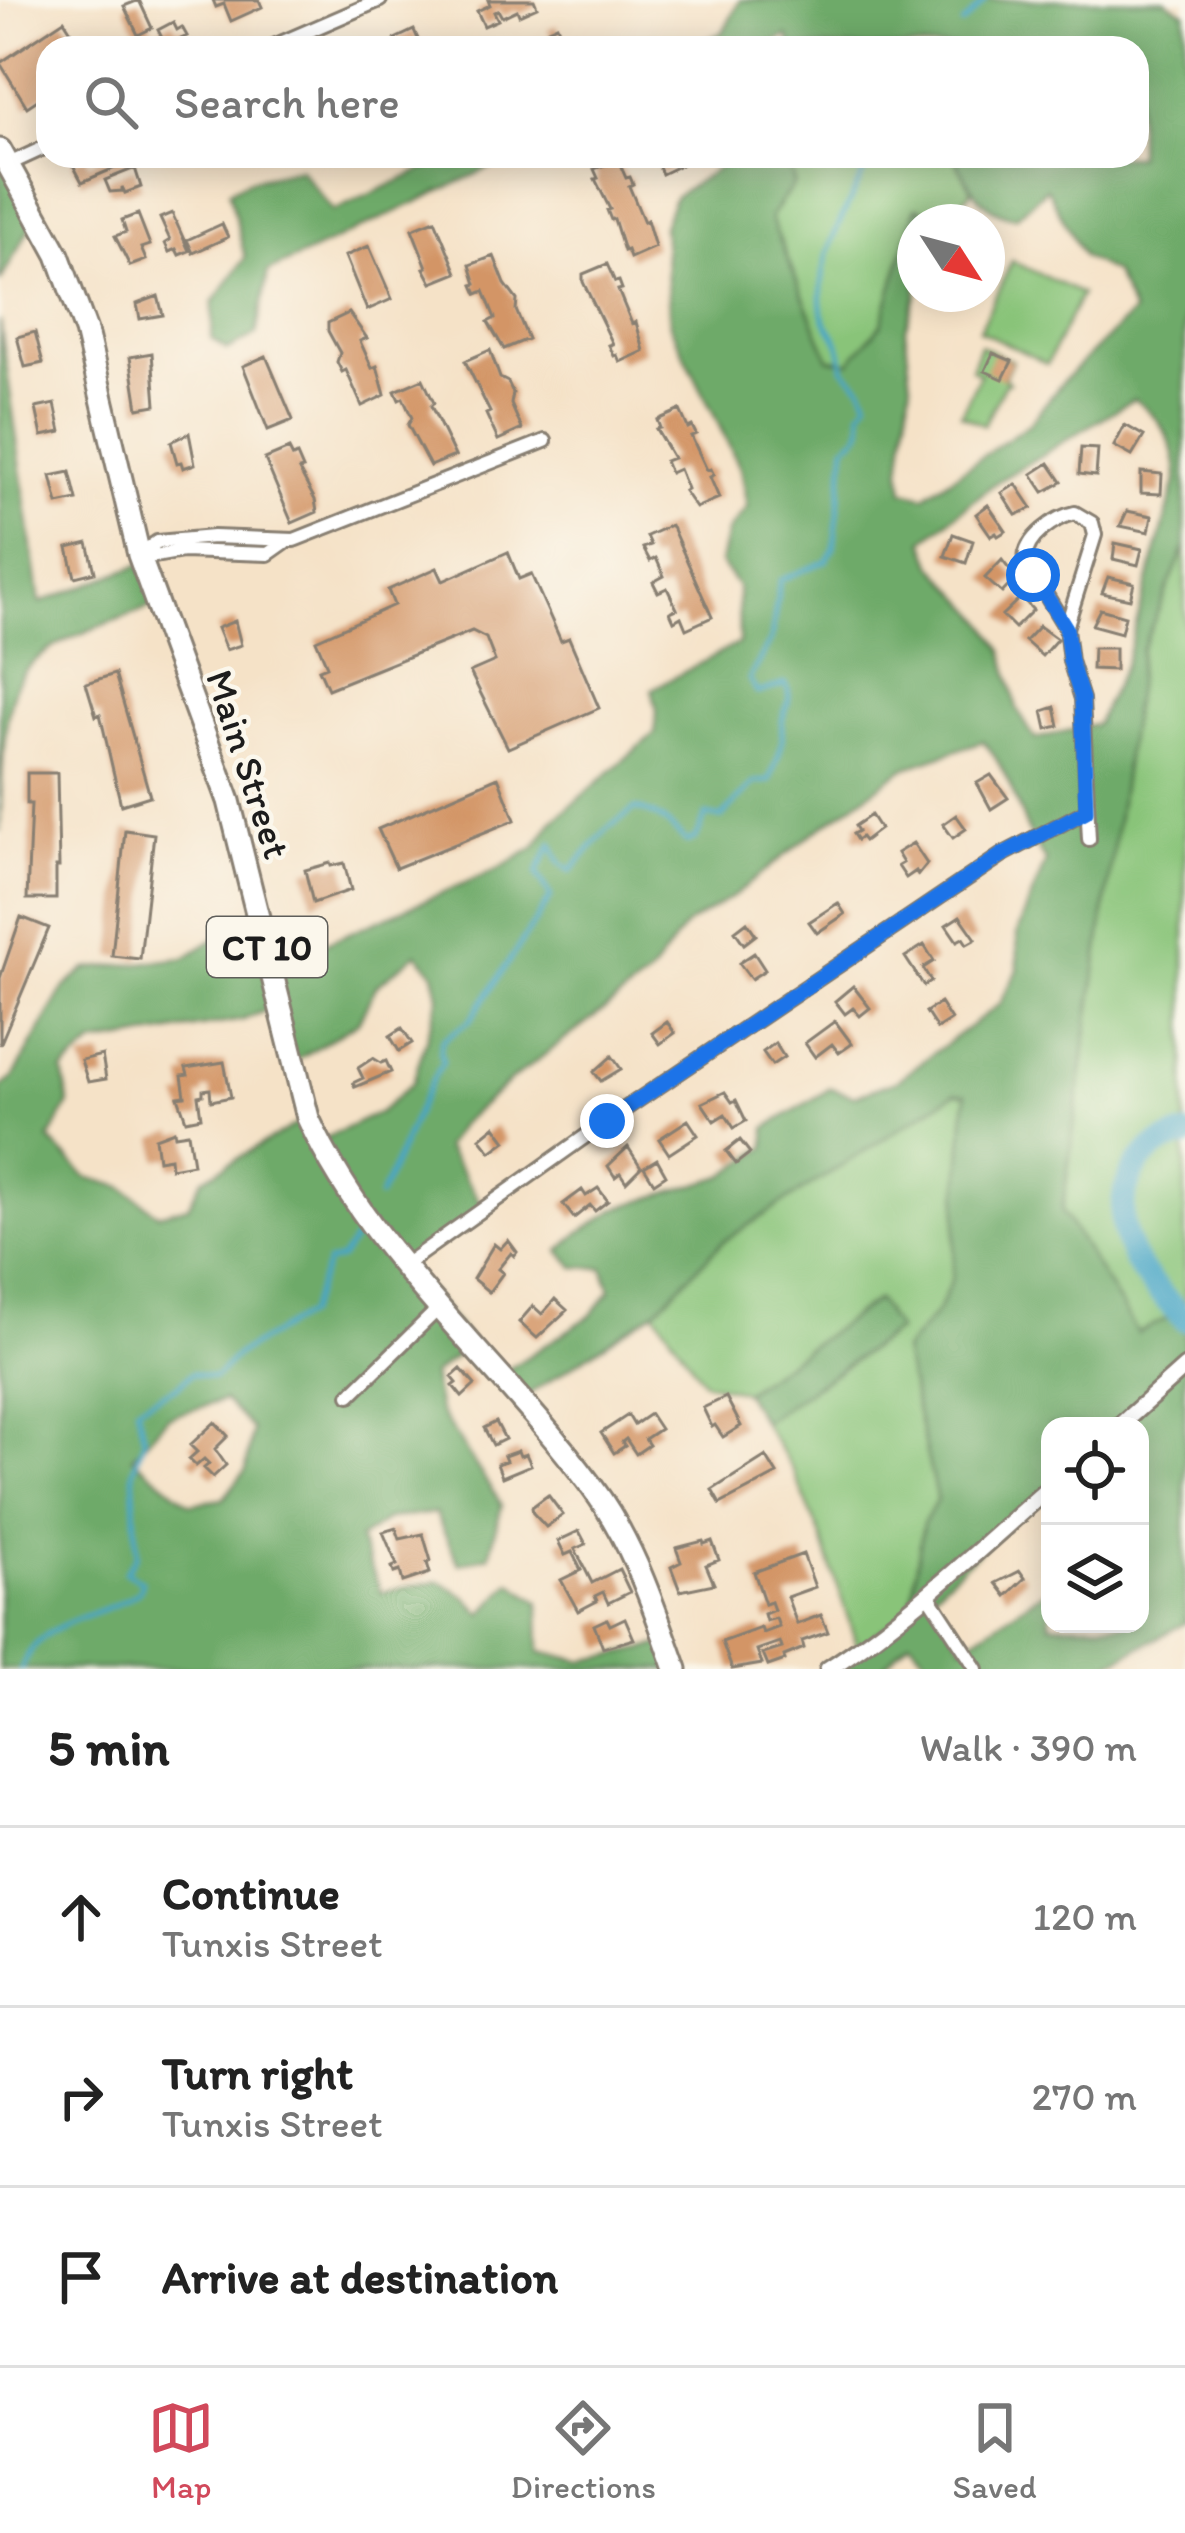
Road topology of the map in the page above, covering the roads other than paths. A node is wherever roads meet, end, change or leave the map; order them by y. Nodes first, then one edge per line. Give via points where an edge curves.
1 (380, 0) edge
2 (297, 36) edge
3 (36, 149) edge
4 (4, 157) edge
5 (545, 441) dead end
6 (139, 555) junction
7 (1066, 628) junction
8 (1086, 811) junction
9 (1088, 838) dead end
10 (406, 1264) junction
11 (441, 1306) junction
12 (1185, 1367) edge
13 (350, 1395) dead end
14 (1129, 1417) edge
15 (1041, 1494) edge
16 (929, 1596) junction
17 (676, 1669) edge
18 (828, 1669) edge
19 (976, 1669) edge

1 - 2 street
3 - 4 street
4 - 6 highway, Main Street / CT 10 via 58,255 86,331
5 - 6 street via 285,542 213,537 157,542
6 - 10 highway, Main Street / CT 10 via 230,802 308,1118 326,1158
7 - 7 street via 1024,551 1075,513 1095,535
7 - 8 street via 1082,699
8 - 9 street
8 - 10 street via 1002,855
10 - 11 highway, Main Street / CT 10
11 - 13 street
11 - 17 highway, Main Street / CT 10 via 604,1505 629,1544
12 - 14 street
15 - 16 street
16 - 18 street
16 - 19 street

